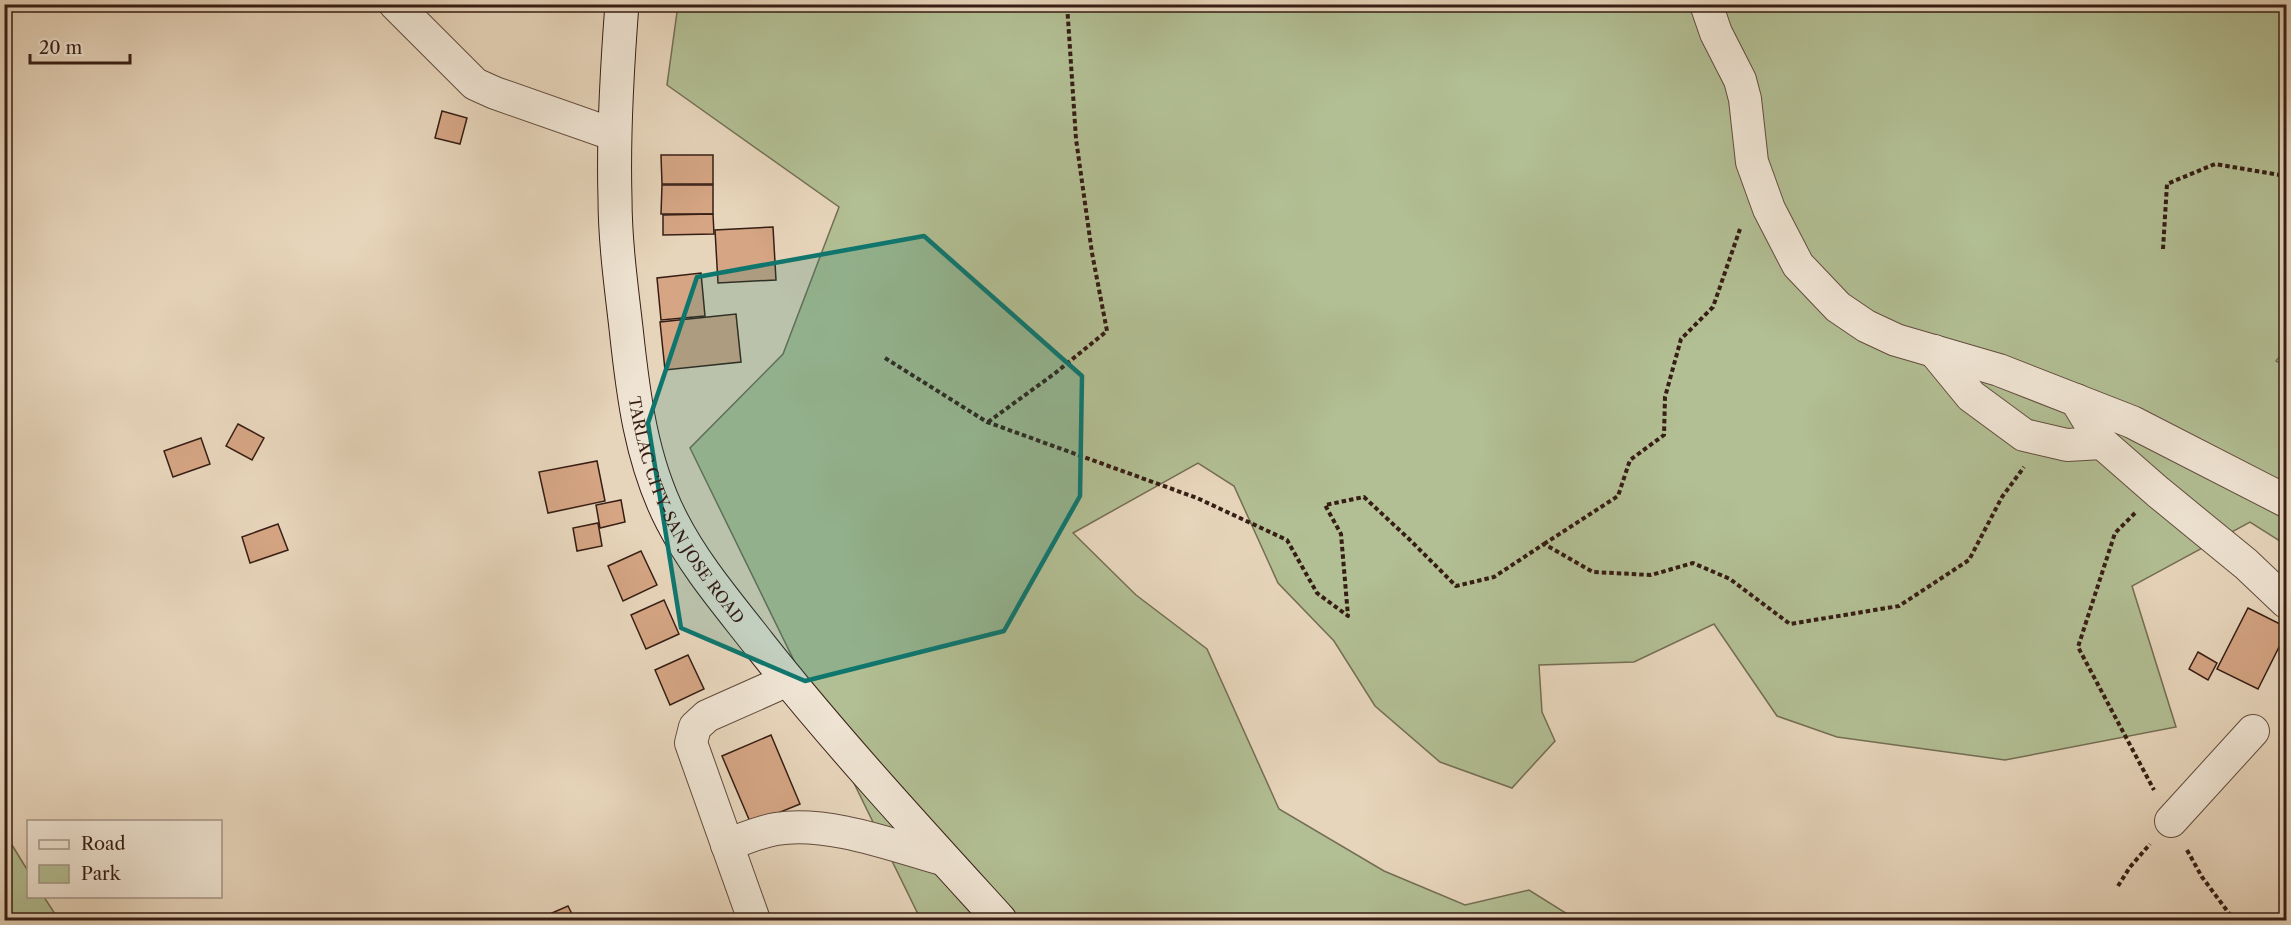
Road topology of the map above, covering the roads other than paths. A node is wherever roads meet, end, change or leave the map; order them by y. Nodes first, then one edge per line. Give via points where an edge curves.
1 (395, 4) edge
2 (622, 4) edge
3 (1706, 4) edge
4 (615, 135) junction
5 (1934, 351) junction
6 (2076, 400) junction
7 (2102, 443) junction
8 (2286, 501) edge
9 (2286, 602) edge
10 (788, 680) junction
11 (2253, 731) dead end
12 (2171, 820) road end
13 (727, 845) junction
14 (945, 860) junction
15 (754, 921) edge
16 (1000, 921) edge

1 - 4 street via 475,84
2 - 4 main road, TARLAC CITY-SAN JOSE ROAD
3 - 5 street via 1740,80 1759,186 1798,265 1851,316 1888,337
4 - 10 main road, TARLAC CITY-SAN JOSE ROAD via 615,200 628,343 639,427 652,472 671,519 696,562
5 - 6 street via 1999,370
5 - 7 street via 1971,396 2024,435 2067,445
6 - 7 street
6 - 8 street via 2133,422
7 - 9 street
10 - 13 street via 707,716 695,727 691,743
10 - 14 main road, TARLAC CITY-SAN JOSE ROAD
11 - 12 street
13 - 14 street via 775,829 811,826
13 - 15 street
14 - 16 main road, TARLAC CITY-SAN JOSE ROAD

